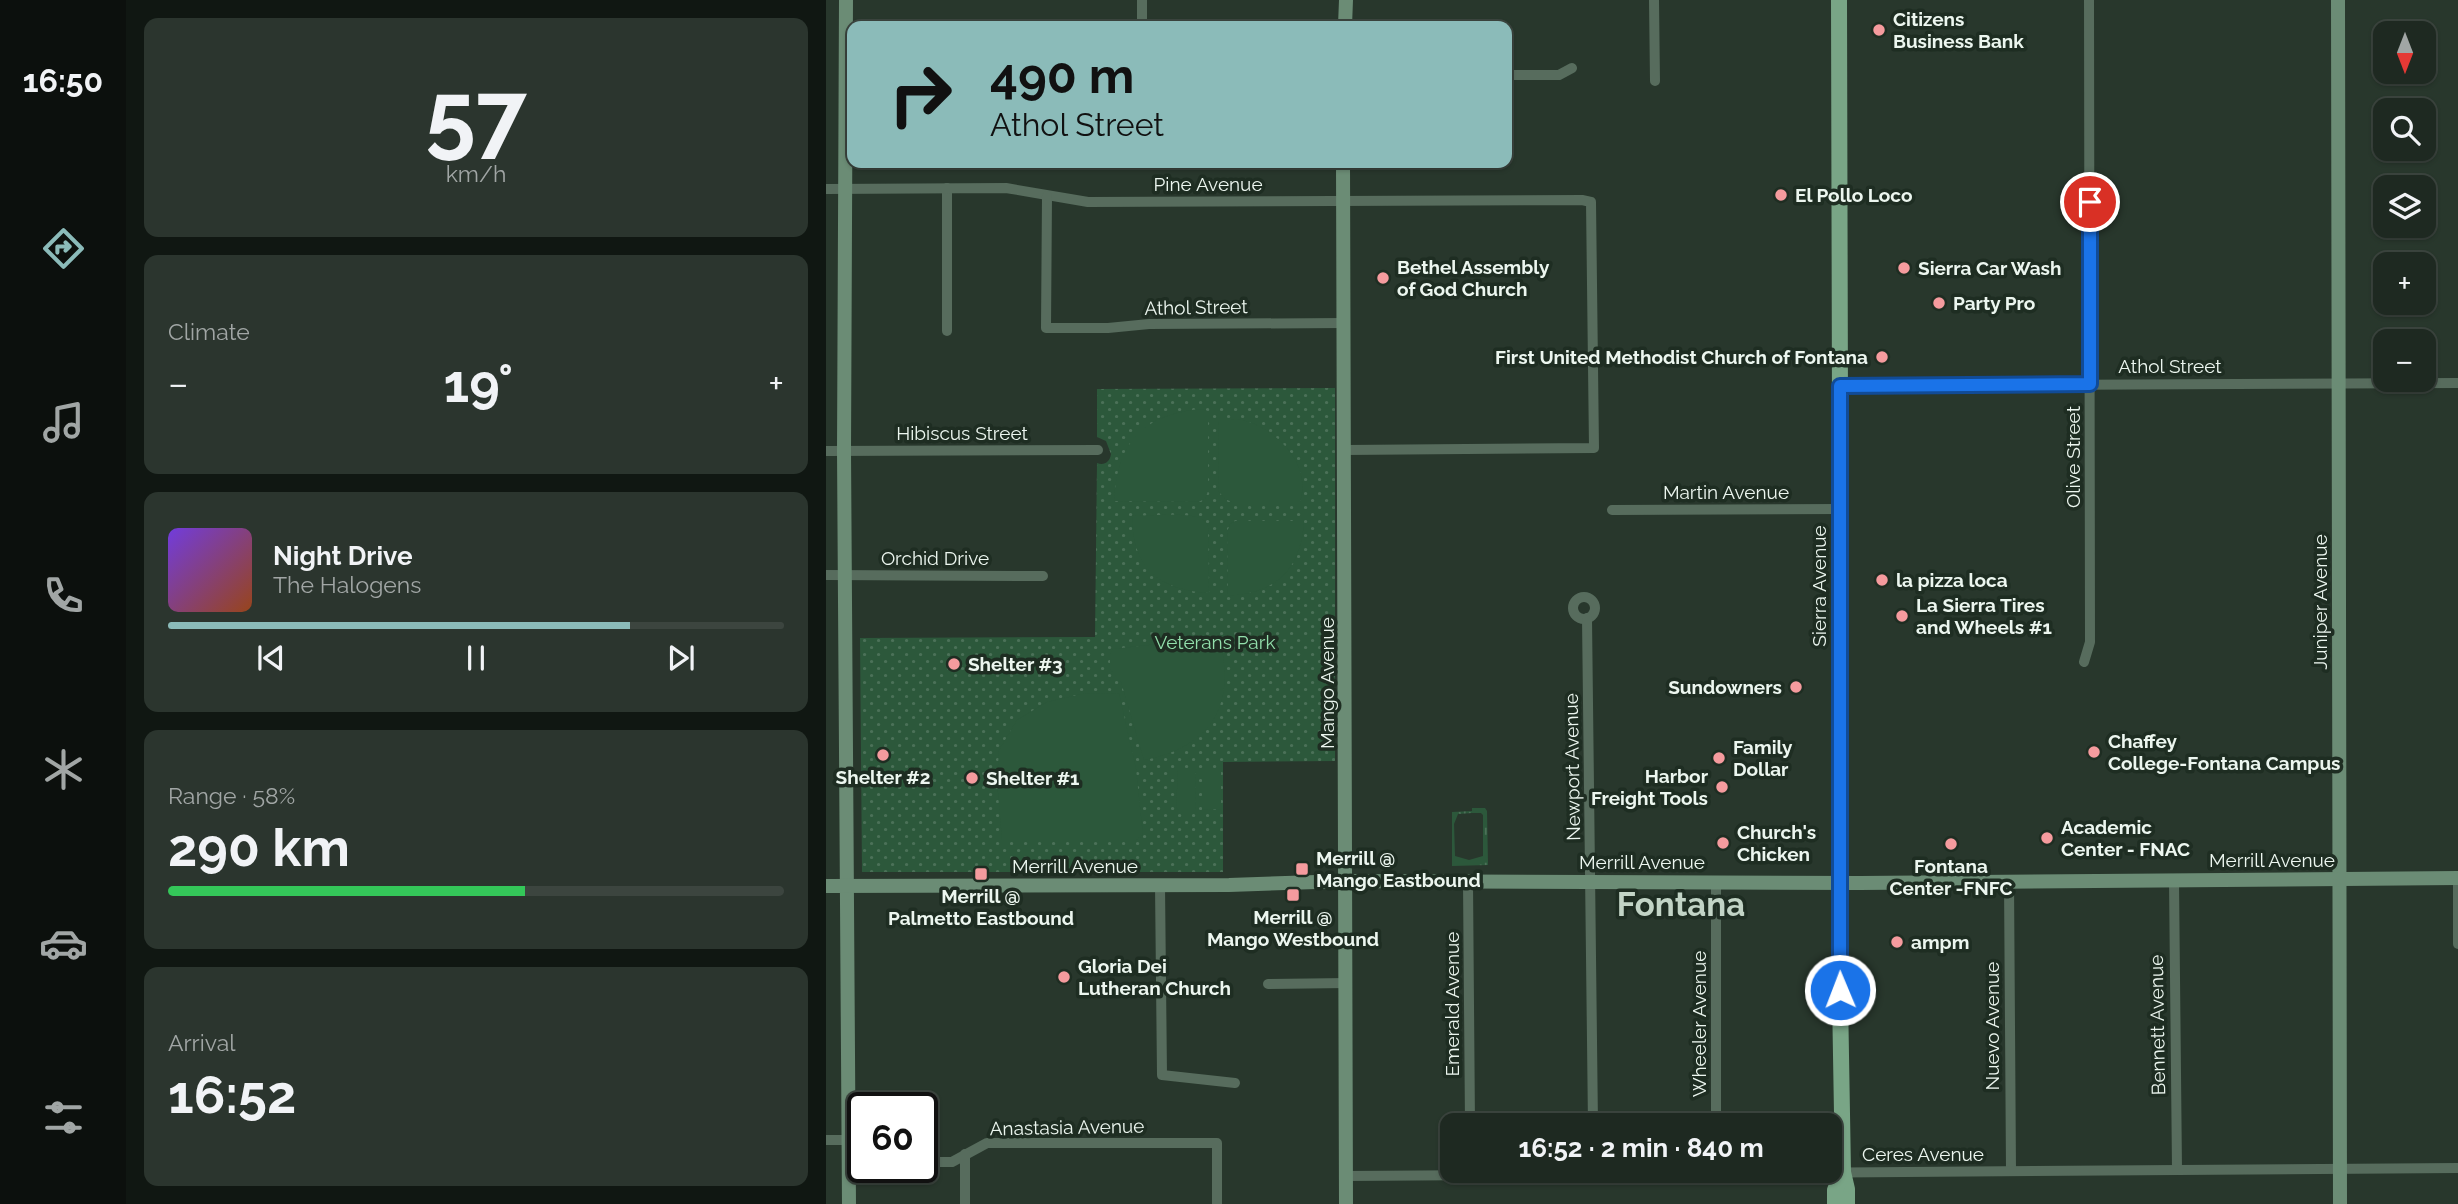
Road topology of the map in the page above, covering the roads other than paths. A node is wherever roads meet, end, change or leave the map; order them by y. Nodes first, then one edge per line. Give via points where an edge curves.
1 (846, 0) edge
2 (1142, 0) edge
3 (1346, 0) edge
4 (1654, 0) edge
5 (1839, 0) edge
6 (2089, 0) edge
7 (2338, 0) edge
8 (1142, 21) edge
9 (1345, 21) edge
10 (1572, 68) dead end
11 (1512, 75) edge
12 (1655, 82) dead end
13 (1343, 168) edge
14 (947, 188) junction
15 (826, 189) edge
16 (846, 189) junction
17 (1047, 196) junction
18 (1343, 201) junction
19 (1345, 323) junction
20 (947, 331) dead end
21 (2339, 383) junction
22 (2458, 383) edge
23 (2090, 384) junction
24 (1840, 386) junction
25 (844, 450) junction
26 (1098, 450) dead end
27 (1345, 450) junction
28 (826, 451) edge
29 (1840, 509) junction
30 (1612, 510) dead end
31 (826, 575) edge
32 (845, 575) junction
33 (1043, 576) dead end
34 (1587, 618) dead end
35 (2084, 662) dead end
36 (2458, 878) edge
37 (2340, 879) junction
38 (2174, 880) junction
39 (1347, 881) junction
40 (2009, 881) junction
41 (1468, 882) junction
42 (1591, 882) junction
43 (1716, 882) junction
44 (1840, 883) junction
45 (1160, 885) junction
46 (826, 886) edge
47 (846, 886) junction
48 (2458, 944) edge
49 (1347, 983) junction
50 (1268, 984) dead end
51 (1235, 1083) dead end
52 (848, 1092) edge
53 (1470, 1113) edge
54 (1593, 1113) edge
55 (1716, 1113) edge
56 (826, 1140) edge
57 (847, 1140) edge
58 (965, 1154) junction
59 (938, 1162) edge
60 (2339, 1168) junction
61 (2458, 1168) edge
62 (2177, 1169) junction
63 (2011, 1171) junction
64 (1843, 1172) junction
65 (1440, 1174) edge
66 (1346, 1176) junction
67 (853, 1183) edge
68 (849, 1204) edge
69 (965, 1204) edge
70 (1217, 1204) edge
71 (1346, 1204) edge
72 (1835, 1204) edge
73 (1847, 1204) edge
74 (2340, 1204) edge

1 - 16 street
2 - 8 street
3 - 9 street
4 - 12 street
5 - 24 main road, Sierra Avenue
6 - 23 street, Olive Street
7 - 21 street, Juniper Avenue
10 - 11 street via 1559,75
13 - 18 street, Mango Avenue
14 - 16 street, Pine Avenue
14 - 17 street, Pine Avenue via 1006,188
14 - 20 street
15 - 16 street, Pine Avenue
16 - 25 street
17 - 18 street, Pine Avenue via 1088,202
17 - 19 street, Athol Street via 1046,328
18 - 19 street, Mango Avenue
18 - 27 street, Pine Avenue via 1591,202 1594,448
19 - 27 street, Mango Avenue
21 - 22 street, Athol Street
21 - 23 street, Athol Street
21 - 37 street, Juniper Avenue
23 - 24 street, Athol Street
23 - 35 street, Olive Street via 2090,642
24 - 29 main road, Sierra Avenue
25 - 26 street, Hibiscus Street
25 - 28 street, Hibiscus Street
25 - 32 street
27 - 39 street, Mango Avenue
29 - 30 street, Martin Avenue
29 - 44 main road, Sierra Avenue
31 - 32 street, Orchid Drive
32 - 33 street, Orchid Drive
32 - 47 street
34 - 42 street, Newport Avenue
36 - 37 street, Merrill Avenue
36 - 48 street
37 - 38 street, Merrill Avenue
37 - 60 street, Juniper Avenue
38 - 40 street, Merrill Avenue
38 - 62 street, Bennett Avenue
39 - 41 street, Merrill Avenue
39 - 45 street, Merrill Avenue
39 - 49 street, Mango Avenue
40 - 44 street, Merrill Avenue
40 - 63 street, Nuevo Avenue
41 - 42 street, Merrill Avenue
41 - 53 street, Emerald Avenue
42 - 43 street, Merrill Avenue
42 - 54 street, Newport Avenue
43 - 44 street, Merrill Avenue
43 - 55 street, Wheeler Avenue
44 - 64 main road, Sierra Avenue
45 - 47 street, Merrill Avenue
45 - 51 street via 1162,1075
46 - 47 street, Merrill Avenue
47 - 52 street
49 - 50 street
49 - 66 street, Mango Avenue
56 - 57 street
58 - 59 street, Anastasia Avenue via 952,1162
58 - 69 street
58 - 70 street, Anastasia Avenue via 987,1143 1217,1143
60 - 61 street, Ceres Avenue
60 - 62 street, Ceres Avenue
60 - 74 street, Juniper Avenue
62 - 63 street, Ceres Avenue
63 - 64 street, Ceres Avenue
64 - 72 main road, Sierra Avenue
64 - 73 main road, Sierra Avenue
65 - 66 street, Ceres Avenue
66 - 71 street, Mango Avenue
67 - 68 street

